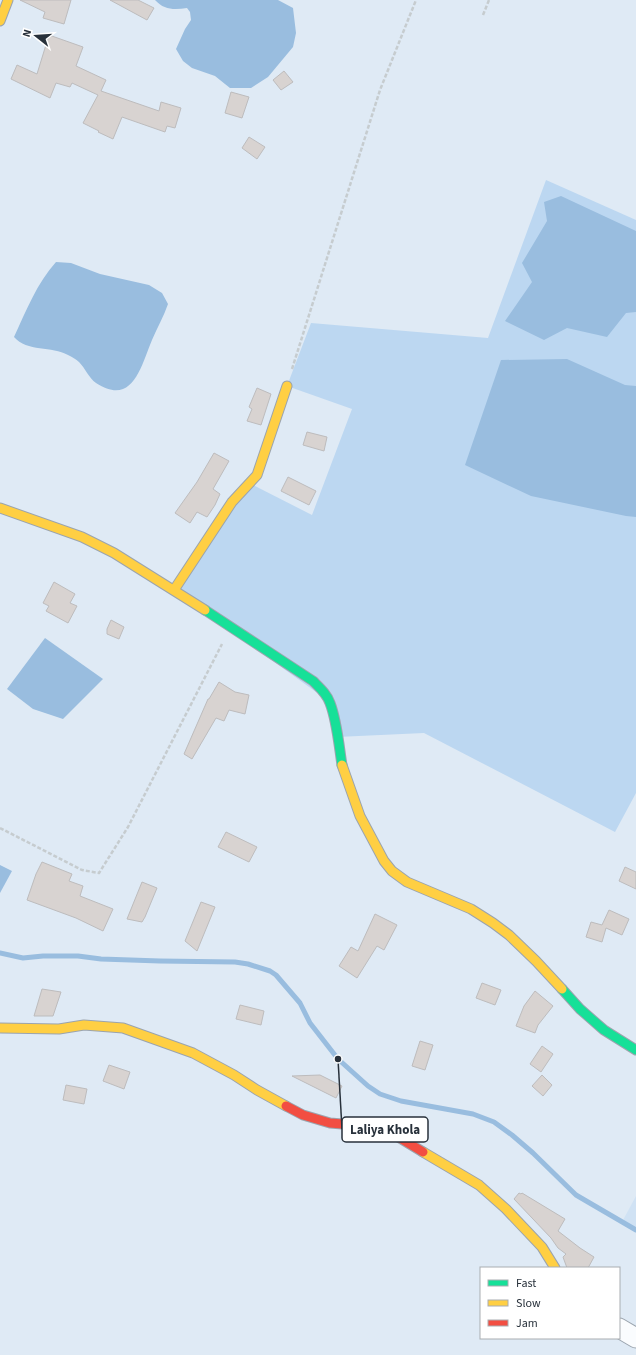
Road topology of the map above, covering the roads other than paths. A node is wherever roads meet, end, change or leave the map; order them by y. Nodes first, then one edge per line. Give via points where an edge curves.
1 (8, 0) edge
2 (0, 21) edge
3 (287, 386) road end
4 (0, 508) edge
5 (174, 590) junction
6 (0, 1028) edge
7 (636, 1050) edge
8 (554, 1267) edge
9 (620, 1329) edge
10 (636, 1338) edge

1 - 2 street
3 - 5 street via 256,474 232,502
4 - 5 street via 82,537 114,553
5 - 7 street via 313,680 323,691 330,702 343,768 360,816 392,871 407,882 470,909 493,923 536,961 604,1030
6 - 8 street via 58,1029 84,1025 123,1028 203,1058 303,1115 330,1123 367,1126 395,1135 483,1189 542,1247
9 - 10 street

